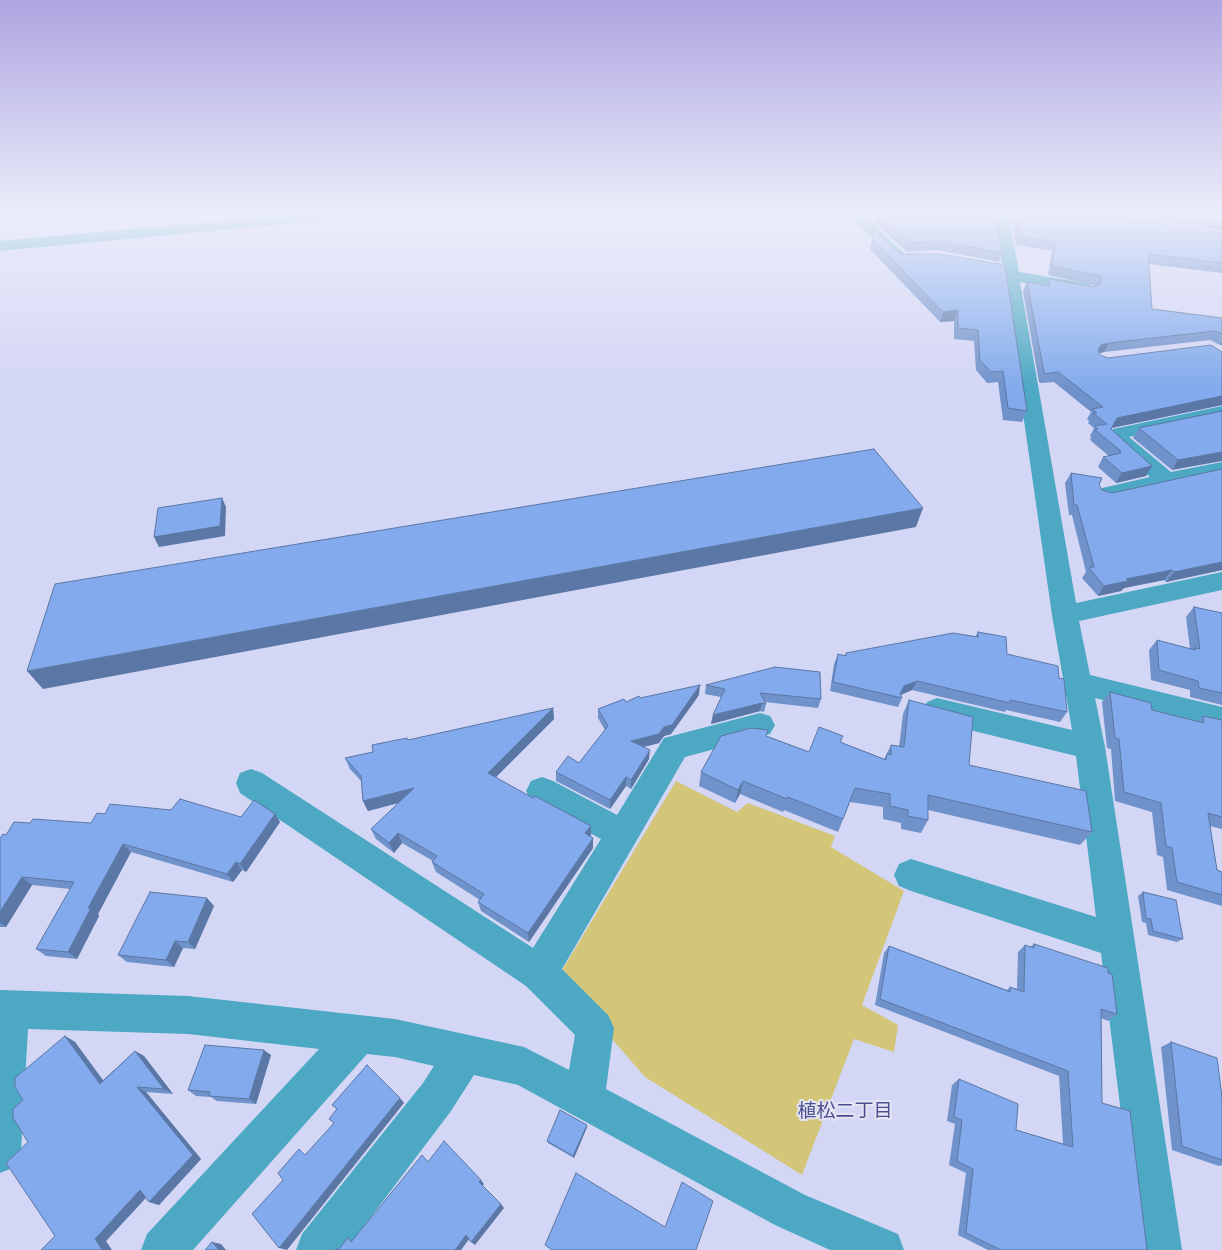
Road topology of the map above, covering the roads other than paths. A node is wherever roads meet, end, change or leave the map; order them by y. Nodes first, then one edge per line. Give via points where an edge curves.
1 (1006, 272) joint
2 (1088, 289) edge
3 (1222, 412) edge
4 (1222, 470) edge
5 (1167, 480) junction
6 (1106, 494) edge
7 (1222, 581) edge
8 (1065, 615) junction
9 (1079, 683) junction
10 (912, 704) edge
11 (1222, 719) edge
12 (760, 725) dead end
13 (1090, 747) junction
14 (251, 783) dead end
15 (542, 791) dead end
16 (622, 834) junction
17 (911, 875) dead end
18 (1117, 941) junction
19 (539, 973) junction
20 (5, 1009) edge
21 (359, 1034) junction
22 (465, 1054) junction
23 (584, 1099) junction
24 (0, 1152) edge
25 (163, 1250) edge
26 (318, 1250) edge
27 (882, 1250) edge
28 (1160, 1250) edge

1 - 2 street
1 - 8 street
3 - 5 street via 1120,433 1117,438
4 - 5 street
5 - 6 street
7 - 8 street
8 - 9 street
9 - 11 street
9 - 13 street
10 - 13 street
12 - 16 street via 675,747
13 - 18 street
14 - 19 street
15 - 16 street
16 - 19 street
17 - 18 street
18 - 28 street
19 - 23 street via 595,1028
20 - 21 street via 188,1015
20 - 24 street
21 - 22 street via 394,1038
21 - 25 street
22 - 23 street via 524,1067
22 - 26 street via 437,1096
23 - 27 street via 790,1210

